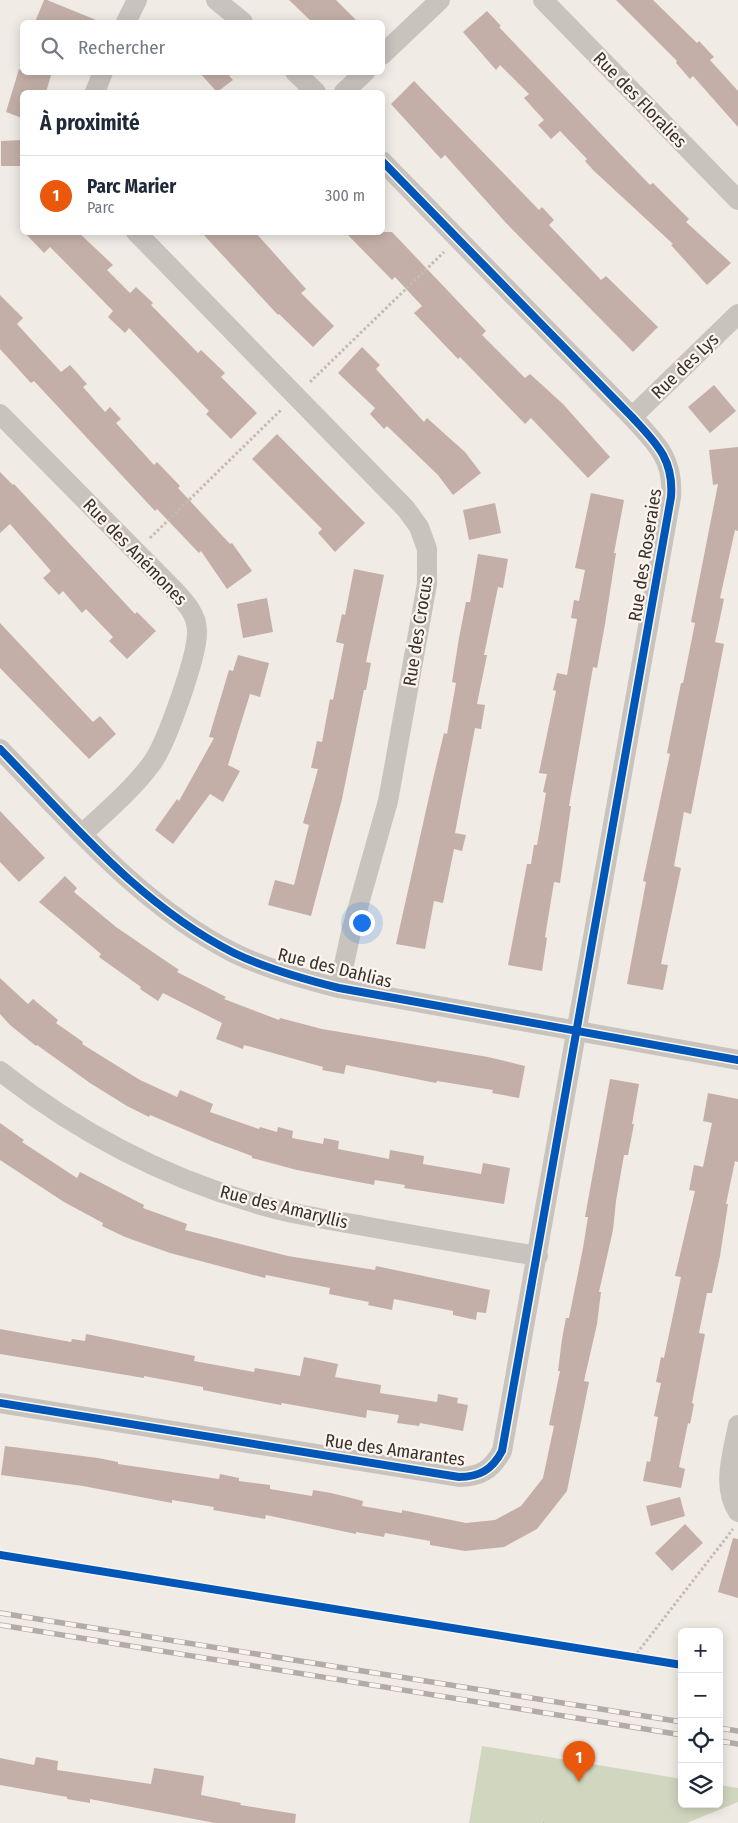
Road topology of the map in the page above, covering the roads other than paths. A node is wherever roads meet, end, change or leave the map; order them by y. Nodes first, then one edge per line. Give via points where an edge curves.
1 (137, 0) edge
2 (216, 0) edge
3 (440, 0) edge
4 (543, 0) edge
5 (127, 20) edge
6 (241, 20) edge
7 (385, 52) edge
8 (103, 75) edge
9 (298, 75) edge
10 (362, 75) edge
11 (96, 90) edge
12 (314, 90) edge
13 (346, 90) edge
14 (385, 165) edge
15 (738, 200) edge
16 (139, 235) edge
17 (738, 314) edge
18 (0, 414) edge
19 (632, 417) junction
20 (0, 749) edge
21 (82, 834) junction
22 (339, 988) junction
23 (577, 1031) junction
24 (738, 1060) edge
25 (0, 1072) edge
26 (538, 1256) junction
27 (0, 1402) edge
28 (738, 1425) edge
29 (736, 1520) edge

1 - 5 street
2 - 6 street
3 - 7 street
4 - 15 street, Rue des Floralies
8 - 11 street
9 - 12 street
10 - 13 street
14 - 19 street, Rue des Roseraies
16 - 22 street, Rue des Crocus via 406,510 419,527 427,549 428,584 392,783 346,949
17 - 19 street, Rue des Lys
18 - 21 street, Rue des Anémones via 180,597 190,610 198,630 173,718 153,762
19 - 23 street, Rue des Roseraies via 657,444 668,464 671,497
20 - 21 street, Rue des Dahlias
21 - 22 street, Rue des Dahlias via 147,896 205,937 268,967
22 - 23 street, Rue des Dahlias
23 - 24 street, Rue des Dahlias
23 - 26 street, Rue des Amarantes
25 - 26 street, Rue des Amaryllis via 100,1139 164,1171 252,1203 312,1217
26 - 27 street, Rue des Amarantes via 502,1452 492,1467 477,1475 448,1475
28 - 29 street via 730,1488

